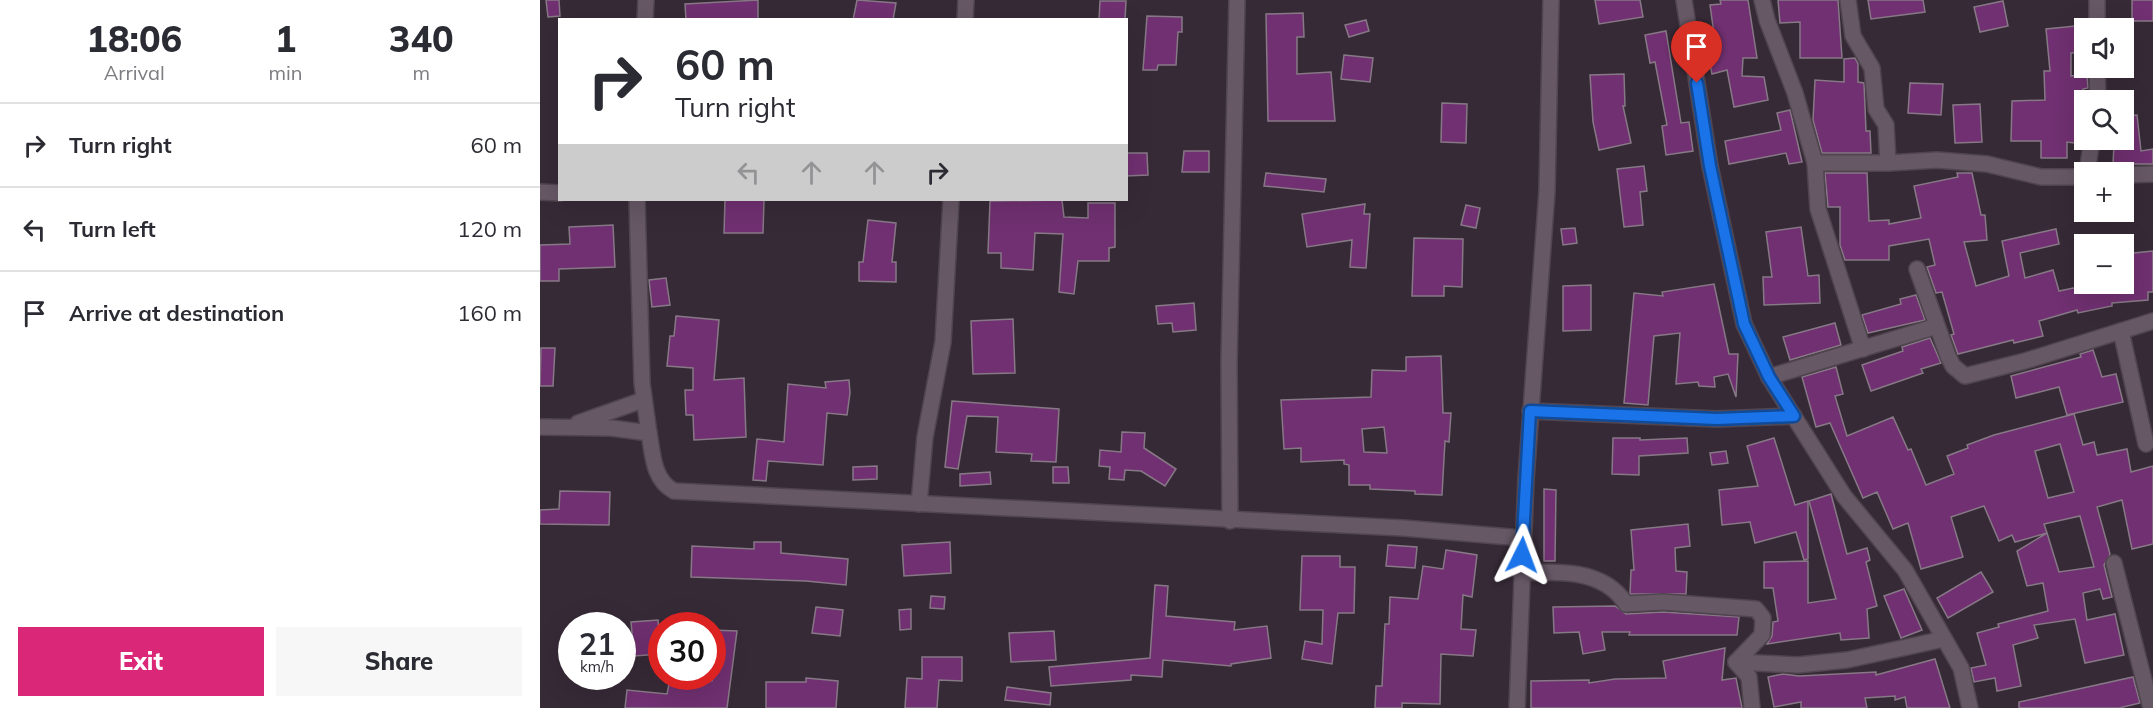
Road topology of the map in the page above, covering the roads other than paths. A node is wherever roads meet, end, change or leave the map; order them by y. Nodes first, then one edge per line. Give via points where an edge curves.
1 (646, 0) edge
2 (966, 0) edge
3 (1237, 0) edge
4 (1551, 0) edge
5 (1684, 0) edge
6 (1762, 0) edge
7 (1848, 0) edge
8 (2097, 0) edge
9 (645, 18) edge
10 (965, 18) edge
11 (2097, 18) edge
12 (1815, 163) junction
13 (1888, 164) junction
14 (2153, 174) edge
15 (2134, 175) edge
16 (2074, 177) edge
17 (540, 192) edge
18 (558, 193) edge
19 (637, 201) edge
20 (951, 201) edge
21 (1917, 269) dead end
22 (2153, 321) edge
23 (1937, 326) junction
24 (2121, 331) junction
25 (1863, 349) junction
26 (1769, 377) junction
27 (643, 400) junction
28 (1530, 411) junction
29 (1794, 416) junction
30 (569, 426) junction
31 (540, 428) edge
32 (649, 433) junction
33 (2146, 444) dead end
34 (919, 504) junction
35 (1230, 521) junction
36 (1522, 537) junction
37 (2114, 563) dead end
38 (1521, 573) junction
39 (1944, 639) junction
40 (1736, 662) junction
41 (2146, 663) edge
42 (1517, 708) edge
43 (1752, 708) edge
44 (1970, 708) edge
45 (2151, 708) edge

1 - 9 street
2 - 10 street
3 - 35 street via 1229,350
4 - 28 street via 1547,191
5 - 26 street via 1710,166 1744,324
6 - 12 street
7 - 13 street via 1853,36 1872,68 1876,109 1886,125
8 - 11 street
12 - 13 street
12 - 25 street via 1818,209
13 - 16 street via 1965,161 2041,177
14 - 15 street
17 - 18 street
19 - 27 street
20 - 34 street via 943,342 925,437
21 - 23 street
22 - 24 street
23 - 24 street via 1953,366 1965,376
23 - 25 street
24 - 33 street
25 - 26 street
26 - 29 street
27 - 30 street
27 - 32 street
28 - 29 street via 1717,419
28 - 36 street
29 - 39 street via 1844,496 1905,570
30 - 31 street
30 - 32 street
32 - 34 street via 657,475 664,486 674,491
34 - 35 street
35 - 36 street
36 - 38 street
37 - 41 street
38 - 40 street via 1558,571 1590,578 1608,584 1626,604 1664,602 1756,609 1763,618 1762,635
38 - 42 street
39 - 40 street via 1847,660 1798,665
39 - 44 street via 1961,668
40 - 43 street via 1749,677
41 - 45 street

